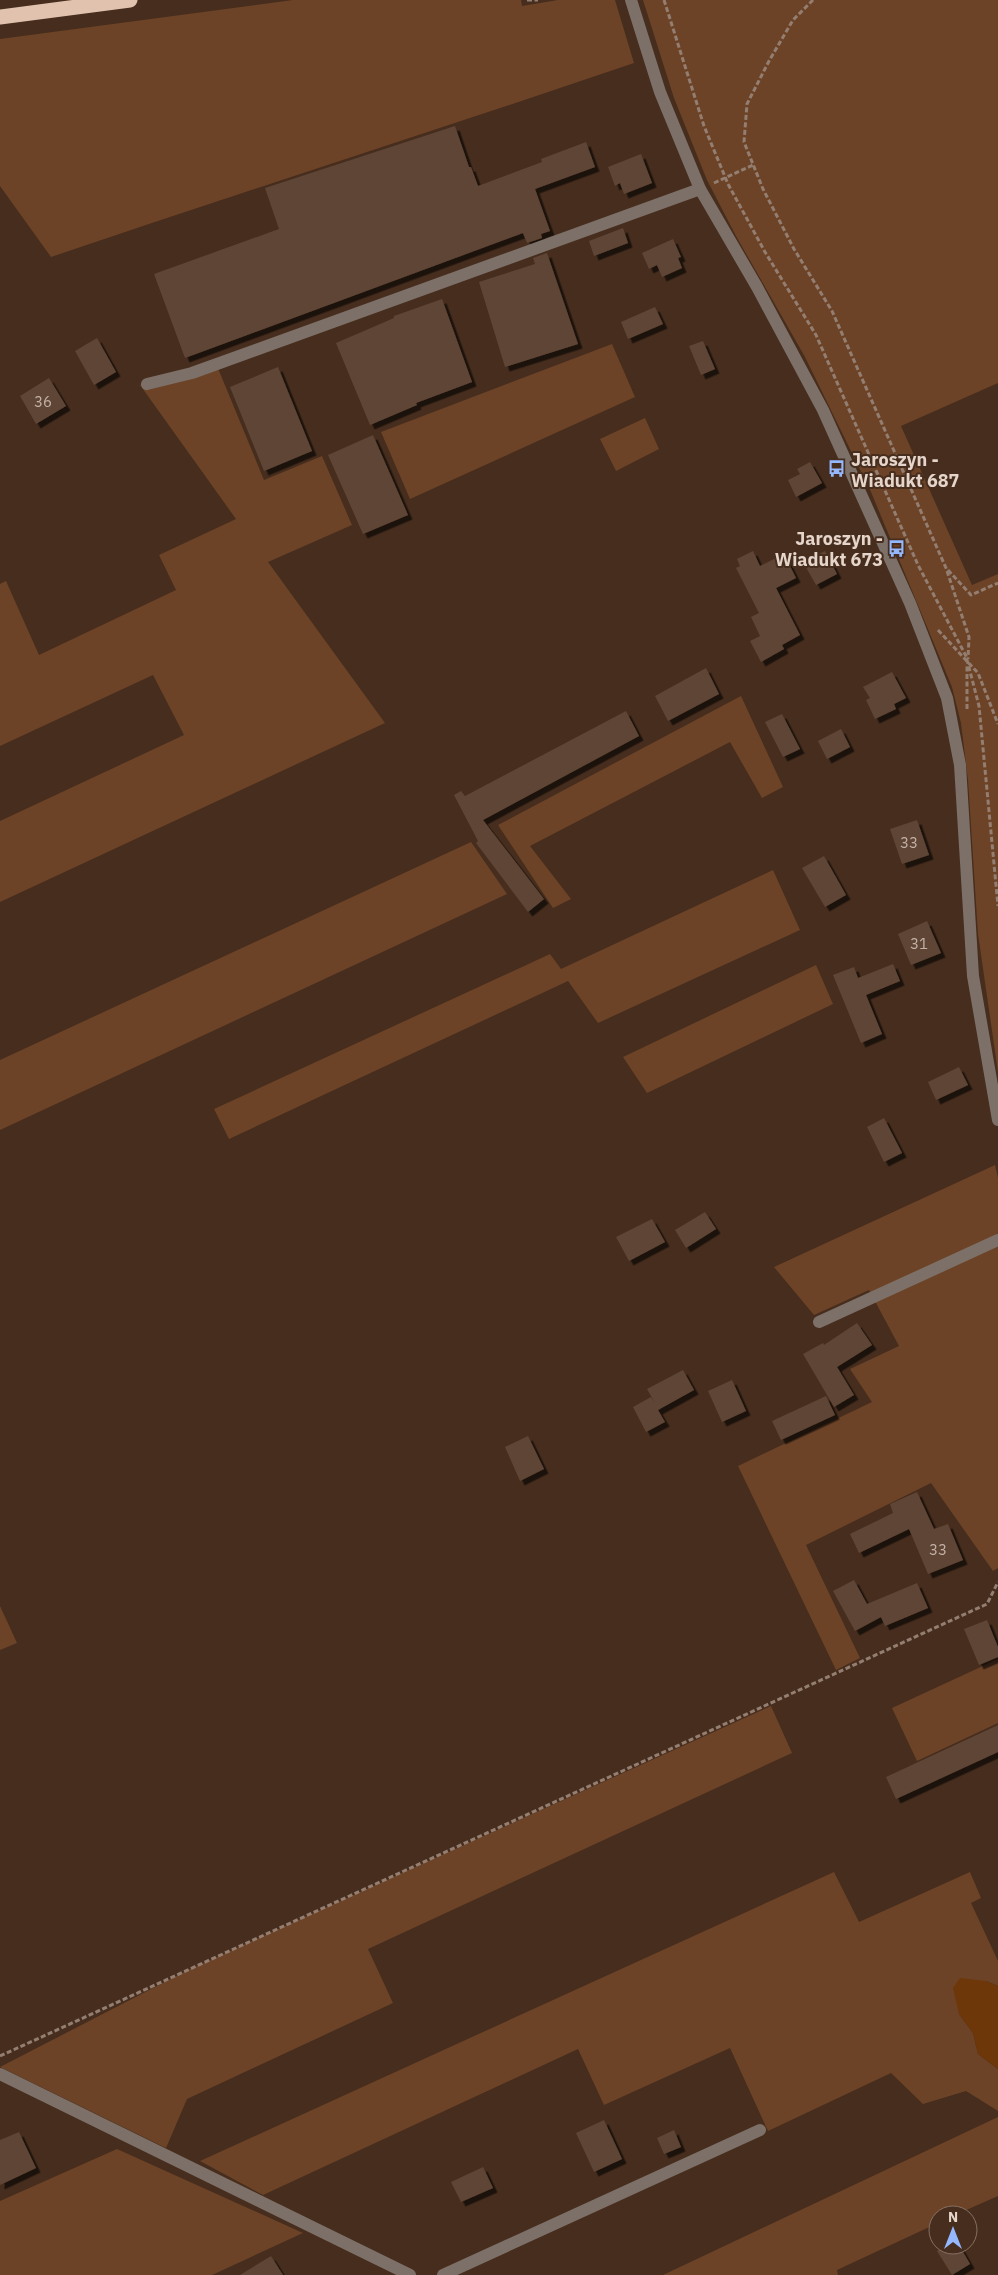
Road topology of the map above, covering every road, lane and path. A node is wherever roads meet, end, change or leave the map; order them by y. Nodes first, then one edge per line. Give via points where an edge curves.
1 (130, 0) edge
2 (527, 0) edge
3 (538, 0) edge
4 (631, 0) edge
5 (813, 0) edge
6 (0, 17) edge
7 (754, 165) junction
8 (722, 179) dead end
9 (700, 189) junction
10 (148, 384) dead end
11 (946, 568) junction
12 (998, 583) edge
13 (936, 627) dead end
14 (967, 662) junction
15 (967, 712) dead end
16 (998, 724) edge
17 (998, 1120) edge
18 (998, 1240) edge
19 (819, 1322) dead end
20 (998, 1582) edge
21 (0, 2056) edge
22 (0, 2074) edge
23 (760, 2130) dead end
24 (410, 2275) edge
25 (443, 2275) edge

1 - 6 highway
2 - 3 path
4 - 9 street via 660,92
5 - 7 path via 793,20 747,104 744,142
7 - 8 path
7 - 11 path via 794,249 832,311
9 - 10 street via 192,373
9 - 17 street via 757,287 822,410 910,603 947,698 960,765 974,976
11 - 12 path via 971,596
11 - 14 path via 969,636
13 - 14 path
14 - 15 path
14 - 16 path via 978,673
18 - 19 street
20 - 21 path via 987,1604
22 - 24 street
23 - 25 street

